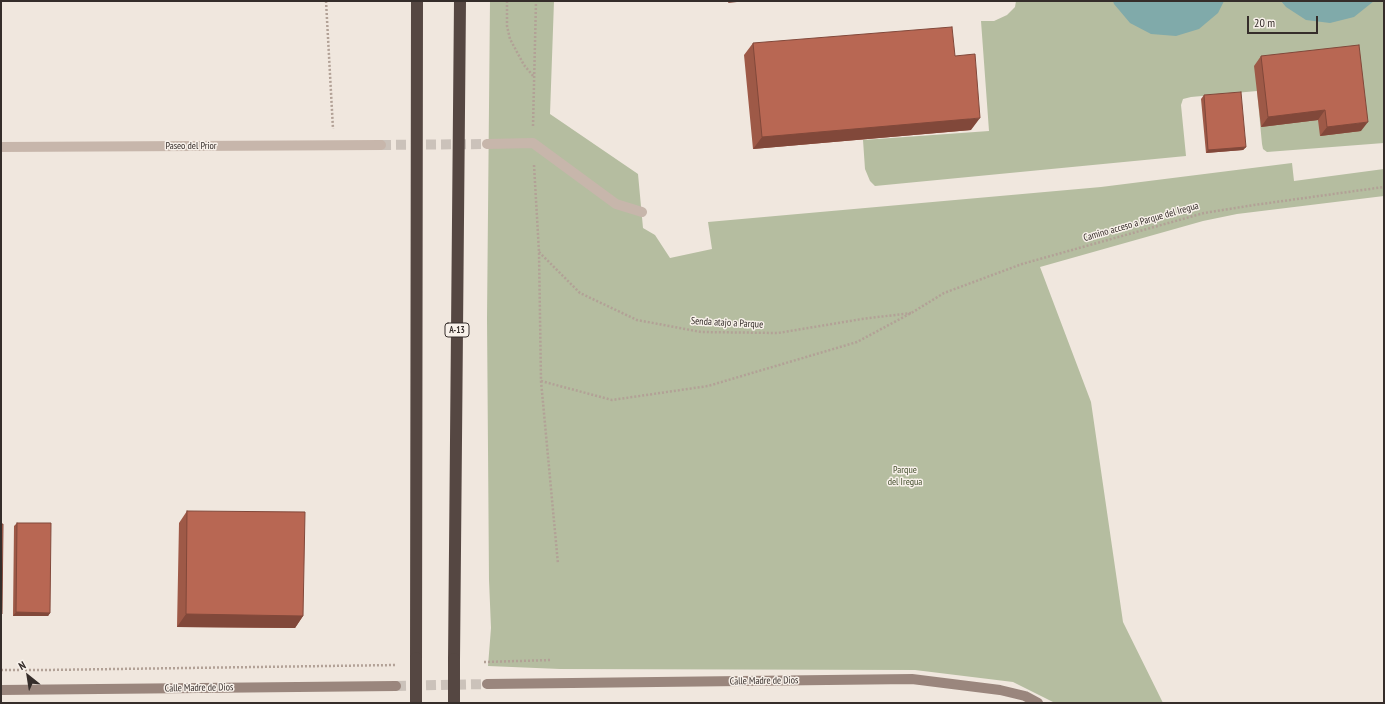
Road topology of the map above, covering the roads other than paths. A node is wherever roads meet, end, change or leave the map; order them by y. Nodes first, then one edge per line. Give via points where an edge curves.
1 (417, 1) edge
2 (460, 1) edge
3 (487, 144) tunnel mouth
4 (381, 145) tunnel mouth
5 (1, 147) edge
6 (642, 212) dead end
7 (487, 684) tunnel mouth
8 (396, 686) tunnel mouth
9 (1, 690) edge
10 (416, 703) edge
11 (454, 703) edge
12 (1038, 703) edge

1 - 10 highway, bridge
2 - 11 highway, A-13, bridge
3 - 6 street via 533,143 616,204
4 - 5 street, Paseo del Prior
7 - 12 main road, Calle Madre de Dios via 912,679 1000,690 1025,696
8 - 9 main road, Calle Madre de Dios

